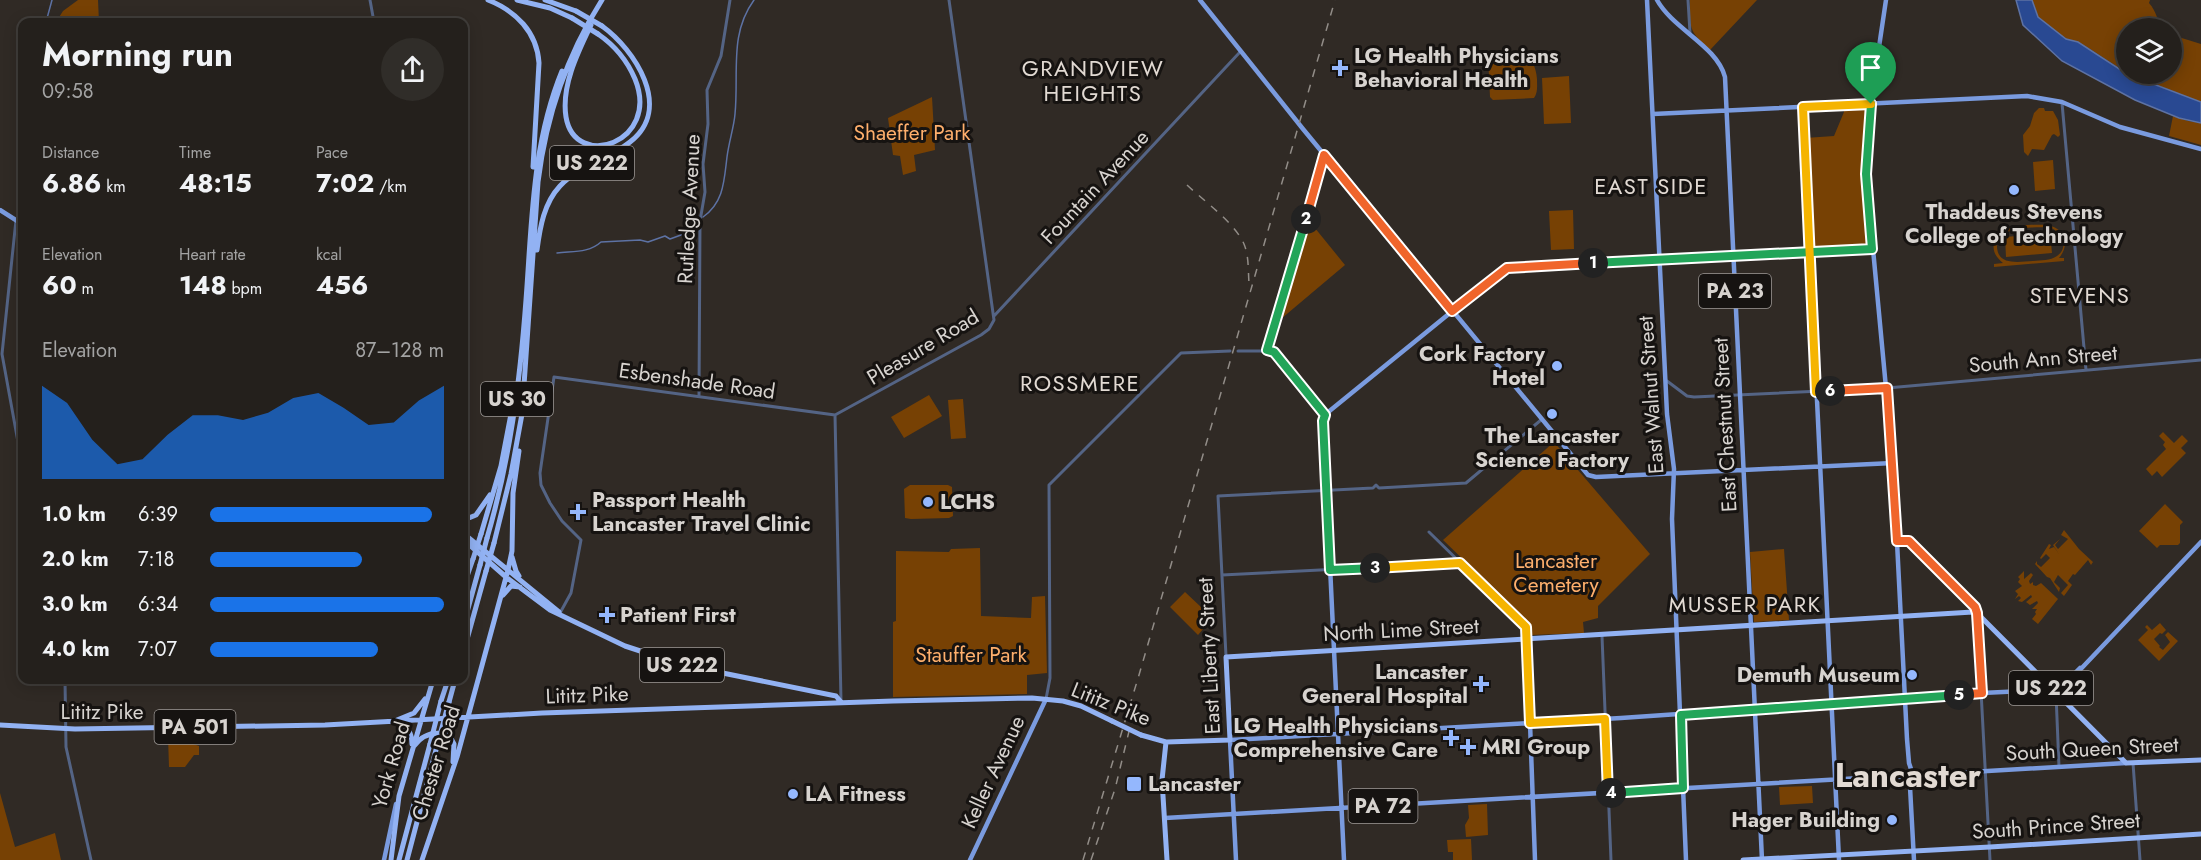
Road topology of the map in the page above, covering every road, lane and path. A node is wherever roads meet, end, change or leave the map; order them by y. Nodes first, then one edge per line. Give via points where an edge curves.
1 (369, 0) edge
2 (488, 0) edge
3 (517, 0) edge
4 (544, 0) edge
5 (601, 0) edge
6 (730, 0) edge
7 (949, 0) edge
8 (1200, 0) edge
9 (1647, 0) edge
10 (1658, 0) edge
11 (1688, 0) edge
12 (1886, 0) edge
13 (373, 18) edge
14 (1692, 37) junction
15 (1241, 51) junction
16 (2062, 102) junction
17 (1871, 104) junction
18 (1803, 107) junction
19 (1727, 111) junction
20 (1653, 114) junction
21 (2201, 149) edge
22 (1324, 155) junction
23 (0, 210) edge
24 (532, 213) junction
25 (16, 220) joint
26 (1872, 249) junction
27 (1810, 253) junction
28 (1734, 256) junction
29 (529, 258) junction
30 (1659, 260) junction
31 (1452, 311) junction
32 (994, 316) junction
33 (529, 323) junction
34 (1267, 350) junction
35 (1230, 351) dead end
36 (1238, 351) dead end
37 (2201, 360) edge
38 (2086, 370) junction
39 (1665, 380) junction
40 (1887, 388) junction
41 (1816, 392) junction
42 (1740, 395) junction
43 (699, 396) junction
44 (522, 414) junction
45 (835, 415) junction
46 (1325, 415) junction
47 (1541, 420) junction
48 (18, 443) edge
49 (1893, 463) junction
50 (501, 466) junction
51 (1820, 466) junction
52 (1744, 470) junction
53 (1674, 474) junction
54 (1326, 491) junction
55 (468, 518) edge
56 (1429, 532) dead end
57 (468, 538) edge
58 (468, 539) edge
59 (1897, 541) junction
60 (2201, 542) edge
61 (512, 550) junction
62 (1460, 563) junction
63 (508, 570) junction
64 (1330, 570) junction
65 (468, 573) edge
66 (1222, 575) junction
67 (506, 578) junction
68 (523, 585) junction
69 (468, 608) edge
70 (498, 608) junction
71 (560, 613) junction
72 (1977, 613) junction
73 (1901, 617) junction
74 (1827, 621) junction
75 (1751, 625) junction
76 (1677, 630) junction
77 (468, 636) edge
78 (1602, 636) junction
79 (1527, 640) junction
80 (1334, 651) junction
81 (1226, 657) junction
82 (65, 684) edge
83 (432, 684) edge
84 (447, 684) edge
85 (454, 684) edge
86 (430, 689) junction
87 (816, 692) junction
88 (2055, 692) junction
89 (1982, 693) junction
90 (1046, 699) junction
91 (1905, 699) junction
92 (841, 702) junction
93 (811, 704) junction
94 (1831, 705) junction
95 (1755, 710) junction
96 (1681, 715) junction
97 (468, 717) junction
98 (476, 717) junction
99 (1605, 719) junction
100 (421, 720) junction
101 (390, 722) junction
102 (1530, 723) junction
103 (0, 725) edge
104 (65, 729) junction
105 (464, 734) junction
106 (1338, 734) junction
107 (1230, 740) junction
108 (1166, 742) junction
109 (411, 752) junction
110 (2201, 760) edge
111 (2126, 763) junction
112 (2133, 763) junction
113 (2059, 767) junction
114 (1985, 771) junction
115 (452, 772) junction
116 (1913, 778) junction
117 (1834, 779) junction
118 (1758, 784) junction
119 (1683, 788) junction
120 (1608, 793) junction
121 (399, 796) junction
122 (1533, 796) junction
123 (1341, 808) junction
124 (1233, 814) junction
125 (1165, 818) junction
126 (2201, 834) edge
127 (2138, 838) junction
128 (1990, 848) junction
129 (1913, 852) junction
130 (1839, 858) edge
131 (1762, 859) edge
132 (91, 860) edge
133 (384, 860) edge
134 (391, 860) edge
135 (399, 860) edge
136 (407, 860) edge
137 (422, 860) edge
138 (970, 860) edge
139 (1167, 860) edge
140 (1236, 860) edge
141 (1344, 860) edge
142 (1535, 860) edge
143 (1611, 860) edge
144 (1686, 860) edge
145 (1743, 860) edge
146 (1914, 860) edge
147 (1990, 860) edge
148 (2140, 860) edge

1 - 13 street
2 - 24 highway, US 222 via 520,20 530,33 538,56
3 - 5 highway, bridge via 572,18 597,34 613,46 626,62 637,84 639,110 630,129 613,144 602,146 591,145 576,135 568,126 565,111 575,62
4 - 33 highway, US 222, bridge via 576,11 624,45 639,67 648,92 647,117 631,141 577,172 559,188 549,204 538,244
5 - 24 highway, US 30 via 572,48 553,94 539,151
5 - 33 highway, US 30 via 568,63 547,128 538,182
6 - 43 street, Rutledge Avenue via 721,57 707,90 705,192 700,221
7 - 32 street, Pleasure Road
8 - 15 main road
9 - 20 main road, East Walnut Street
10 - 14 main road, PA 23 via 1671,19
11 - 14 street
12 - 17 main road
14 - 19 main road, East Chestnut Street / PA 23 via 1721,66
15 - 22 main road
15 - 32 street, Fountain Avenue
16 - 17 main road via 2012,95
16 - 21 main road via 2120,127
16 - 38 street
17 - 18 main road
17 - 26 main road via 1866,174
18 - 19 main road
18 - 27 main road
19 - 20 main road
19 - 28 main road, East Chestnut Street / PA 23
20 - 30 main road, East Walnut Street
22 - 31 main road
22 - 34 street
23 - 25 main road
24 - 29 highway, US 30
25 - 48 street via 2,361
26 - 27 main road
26 - 40 main road
27 - 28 main road
27 - 41 main road
28 - 30 main road
28 - 42 main road, East Chestnut Street / PA 23
29 - 50 highway via 513,401
29 - 69 highway, US 30, bridge via 514,424
30 - 31 main road via 1512,267
30 - 39 main road, East Walnut Street
31 - 46 main road
31 - 47 main road
32 - 45 street, Pleasure Road via 991,327 981,335
33 - 44 highway, US 30
34 - 36 street
34 - 46 street via 1274,352
35 - 90 street via 1187,351 1177,357 1049,485 1050,678
37 - 38 street, South Ann Street
38 - 40 street, South Ann Street
39 - 42 street, South Ann Street via 1690,397
39 - 53 main road, East Walnut Street
40 - 41 street, South Ann Street
40 - 49 main road
41 - 42 street, South Ann Street
41 - 51 main road
42 - 52 main road, East Chestnut Street / PA 23
43 - 45 street, Esbenshade Road
43 - 71 street, Esbenshade Road via 554,377 541,484 557,515 581,540 571,593
44 - 61 highway via 513,493
44 - 77 highway, US 30, bridge via 511,474
45 - 92 street
46 - 54 main road
47 - 53 main road via 1586,474 1593,477
47 - 54 street via 1466,483 1379,488 1376,485
49 - 51 main road
49 - 59 main road
50 - 55 highway via 484,506
50 - 65 highway, bridge
51 - 52 main road
51 - 74 main road
52 - 53 main road
52 - 75 main road, East Chestnut Street / PA 23
53 - 76 main road, East Walnut Street
54 - 64 main road
54 - 66 street, East Liberty Street via 1218,496
56 - 62 street
57 - 63 highway
58 - 67 highway
59 - 72 main road via 1909,541
59 - 73 main road
60 - 88 main road
61 - 63 highway, Chester Road
61 - 68 highway
62 - 64 street
62 - 79 street via 1526,627
63 - 67 highway, Chester Road
63 - 68 highway
64 - 66 street
64 - 80 main road
66 - 81 street, East Liberty Street
67 - 68 highway
67 - 70 highway, Chester Road
68 - 70 highway via 509,588
68 - 71 highway, US 222 via 550,610
70 - 97 highway, Chester Road
71 - 87 highway, US 222 via 613,641 662,659
72 - 73 highway, North Lime Street
72 - 88 highway, US 222
72 - 89 street
73 - 74 highway, North Lime Street
73 - 91 main road
74 - 75 highway, North Lime Street
74 - 94 main road
75 - 76 highway, North Lime Street
75 - 95 main road, East Chestnut Street / PA 23
76 - 78 highway, North Lime Street
76 - 96 main road, East Walnut Street
78 - 79 highway, North Lime Street
78 - 99 street
79 - 80 highway, North Lime Street
79 - 102 main road
80 - 81 highway, North Lime Street
80 - 106 main road
81 - 107 highway, East Liberty Street
82 - 104 street
83 - 86 highway, York Road
84 - 135 highway, bridge
85 - 136 highway, bridge
86 - 100 highway, York Road
86 - 101 highway via 414,713
87 - 92 highway, US 222 via 836,696
87 - 93 highway via 818,699
88 - 89 main road
88 - 111 highway, US 222
88 - 113 street
89 - 91 main road
89 - 114 street
90 - 92 highway, Lititz Pike / US 222
90 - 108 highway, Lititz Pike / US 222, bridge via 1081,706 1141,735
90 - 138 main road, Keller Avenue
91 - 94 main road
91 - 116 main road
92 - 93 highway, Lititz Pike / US 222
93 - 98 highway, Lititz Pike / US 222
94 - 95 main road
94 - 117 main road
95 - 96 main road
95 - 118 main road, East Chestnut Street / PA 23
96 - 99 main road
96 - 119 main road, East Walnut Street
97 - 98 highway, Lititz Pike / US 222
97 - 100 highway, Lititz Pike / US 222
97 - 105 highway, Chester Road
98 - 105 highway
99 - 102 main road
99 - 120 street
100 - 101 highway, Lititz Pike / PA 501
100 - 109 highway, York Road
101 - 104 highway, Lititz Pike / PA 501
101 - 109 highway via 409,731
102 - 106 main road
102 - 122 main road
103 - 104 highway, Lititz Pike / PA 501
104 - 132 street via 69,766
105 - 115 highway, Chester Road
106 - 107 main road
106 - 123 main road
107 - 108 highway, US 222
107 - 124 main road, East Liberty Street
108 - 125 highway via 1162,780
109 - 115 highway via 428,734 449,735 454,744
109 - 121 highway, York Road
110 - 112 highway, South Queen Street
111 - 112 highway, South Queen Street
111 - 113 main road, South Queen Street / PA 72
112 - 127 street
113 - 114 main road, South Queen Street / PA 72
114 - 116 main road, South Queen Street / PA 72
114 - 128 street
115 - 137 highway, Chester Road
116 - 117 main road, PA 72
116 - 129 main road
117 - 118 main road, PA 72
117 - 130 main road
118 - 119 main road, PA 72
118 - 131 main road, PA 23
119 - 120 main road, PA 72
119 - 144 main road, East Walnut Street
120 - 122 main road, PA 72
120 - 143 street
121 - 133 main road, York Road
121 - 134 highway
122 - 123 main road, PA 72
122 - 142 main road
123 - 124 main road, PA 72
123 - 141 main road
124 - 125 main road, PA 72
124 - 140 main road, East Liberty Street
125 - 139 highway
126 - 127 highway, South Prince Street
127 - 128 highway, South Prince Street
127 - 148 street
128 - 129 highway, South Prince Street
128 - 147 street
129 - 130 highway, South Prince Street
129 - 146 main road
130 - 131 highway, South Prince Street
131 - 145 highway, South Prince Street

